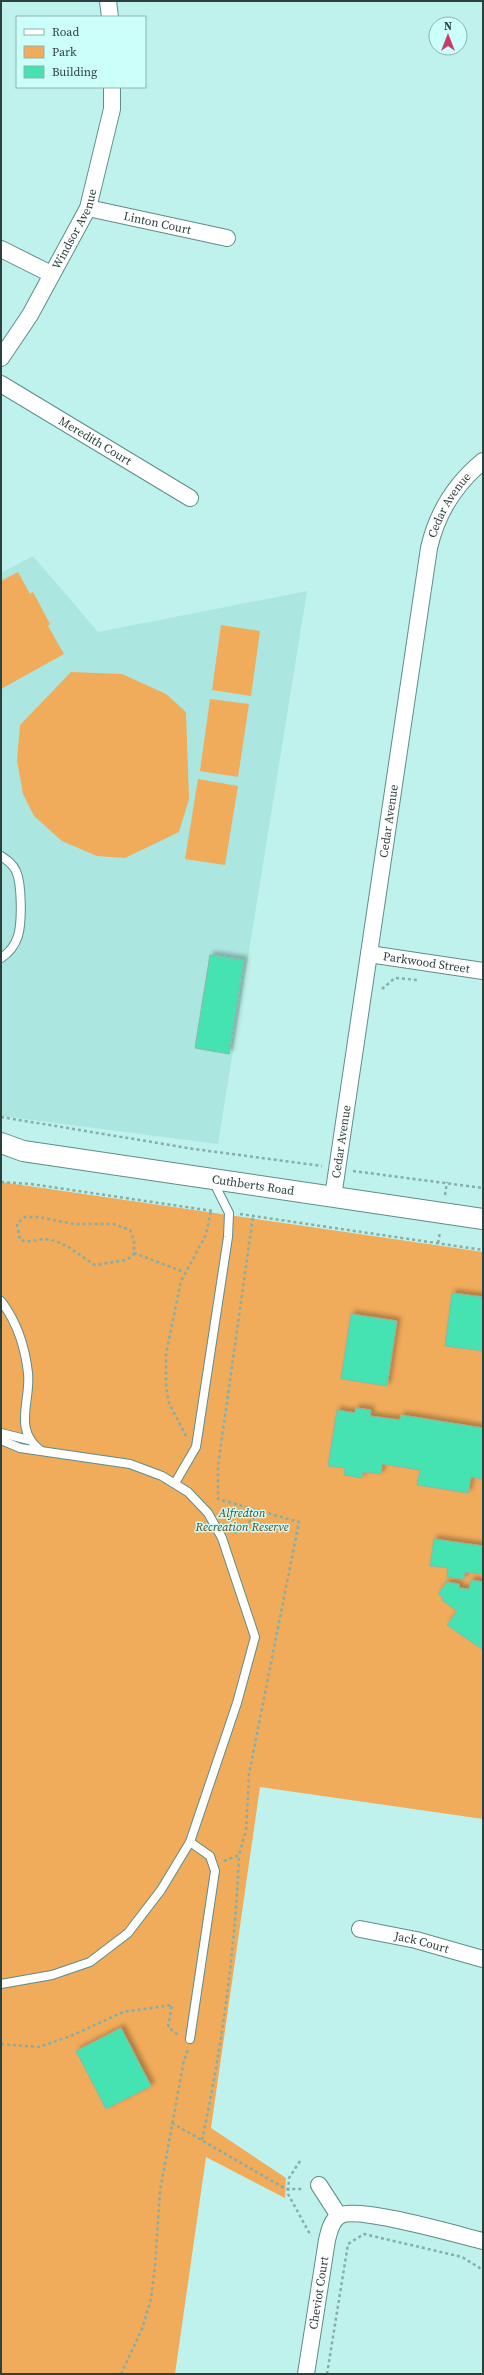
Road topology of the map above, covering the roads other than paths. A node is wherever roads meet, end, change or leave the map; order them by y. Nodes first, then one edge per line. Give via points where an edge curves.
1 (108, 1) edge
2 (110, 16) edge
3 (112, 88) edge
4 (88, 208) junction
5 (227, 238) dead end
6 (1, 249) edge
7 (51, 274) junction
8 (1, 358) edge
9 (1, 384) edge
10 (483, 462) edge
11 (190, 498) dead end
12 (1, 856) edge
13 (369, 954) junction
14 (1, 958) edge
15 (483, 971) edge
16 (1, 1143) edge
17 (23, 1151) junction
18 (1, 1154) edge
19 (212, 1179) junction
20 (333, 1197) junction
21 (483, 1219) edge
22 (1, 1301) edge
23 (1, 1433) edge
24 (1, 1440) edge
25 (29, 1440) junction
26 (40, 1451) junction
27 (175, 1483) junction
28 (190, 1842) junction
29 (360, 1929) dead end
30 (483, 1959) edge
31 (1, 1984) edge
32 (190, 2042) road end
33 (320, 2187) road end
34 (339, 2216) junction
35 (483, 2241) edge
36 (306, 2374) edge

1 - 2 street
3 - 4 street, Windsor Avenue via 112,109
4 - 5 street, Linton Court
4 - 7 street, Windsor Avenue
6 - 7 street
7 - 8 street, Windsor Avenue via 30,315
9 - 11 street, Meredith Court
10 - 13 street, Cedar Avenue via 466,476 444,507 429,548
12 - 14 lane via 16,871 20,891 17,937 12,947
13 - 15 street, Parkwood Street
13 - 20 street, Cedar Avenue
16 - 17 street, Cuthberts Road
17 - 18 street, Cuthberts Road
17 - 19 street, Cuthberts Road
19 - 20 street, Cuthberts Road
19 - 27 lane via 227,1208 230,1223 197,1442
20 - 21 street, Cuthberts Road
22 - 25 lane via 13,1320 25,1353 29,1381 24,1421
23 - 25 lane
24 - 26 lane via 14,1447
25 - 26 lane
26 - 27 lane via 130,1464
27 - 28 lane via 188,1492 208,1513 222,1538 255,1637 237,1703
28 - 31 lane via 161,1890 128,1933 90,1962 52,1975
28 - 32 lane via 207,1853 214,1865
29 - 30 street, Jack Court via 431,1943
33 - 34 street
34 - 35 street via 346,2213 367,2213
34 - 36 street, Cheviot Court via 330,2228 327,2240

